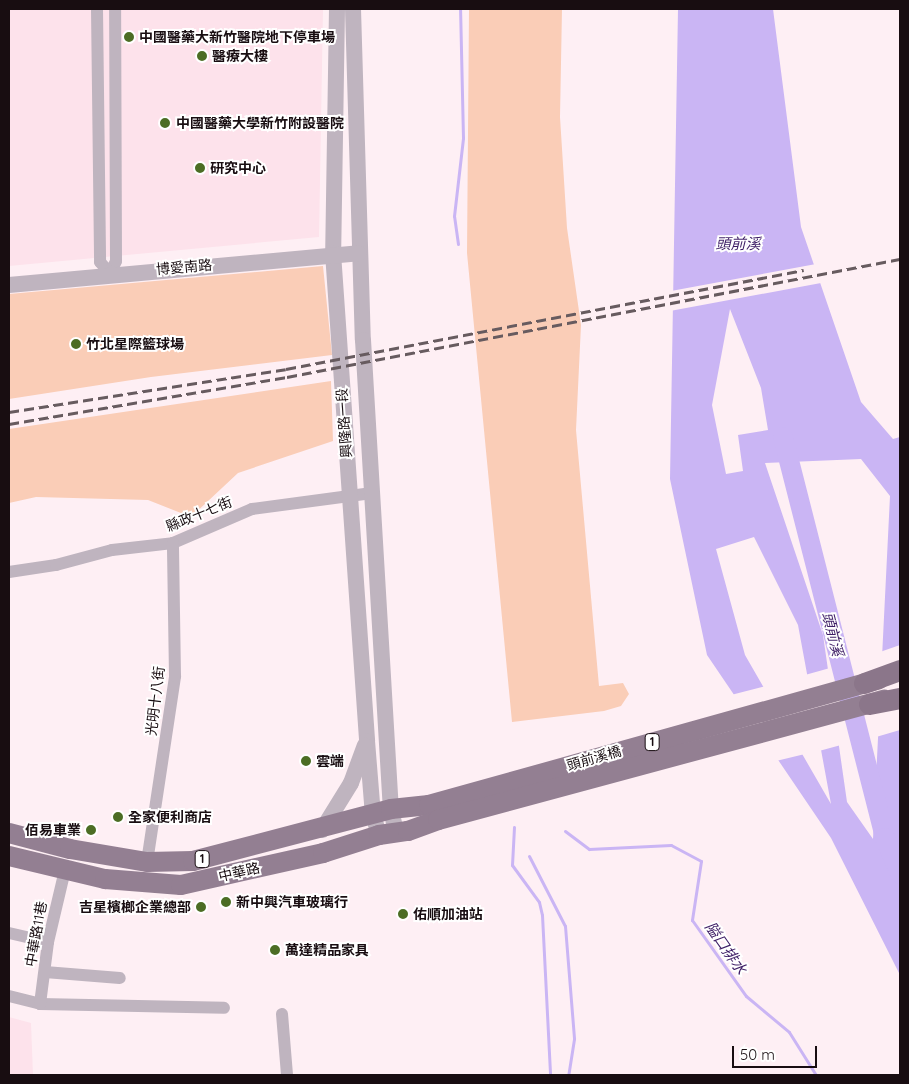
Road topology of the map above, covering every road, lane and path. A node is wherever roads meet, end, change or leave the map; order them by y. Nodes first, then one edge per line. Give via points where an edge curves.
1 (97, 9) edge
2 (115, 9) edge
3 (337, 9) edge
4 (353, 9) edge
5 (359, 252) junction
6 (333, 253) junction
7 (110, 273) junction
8 (9, 285) edge
9 (372, 493) junction
10 (349, 495) junction
11 (173, 543) junction
12 (9, 572) edge
13 (900, 671) edge
14 (864, 683) joint
15 (900, 697) edge
16 (869, 704) joint
17 (367, 741) junction
18 (389, 810) junction
19 (322, 830) junction
20 (9, 833) edge
21 (395, 833) junction
22 (9, 856) edge
23 (147, 862) junction
24 (64, 870) junction
25 (9, 933) edge
26 (48, 942) junction
27 (45, 972) junction
28 (120, 978) dead end
29 (9, 996) edge
30 (40, 1004) junction
31 (224, 1008) dead end
32 (282, 1014) dead end
33 (287, 1075) edge

1 - 7 street via 100,262
2 - 7 street via 116,261
3 - 6 street, 興隆路一段
4 - 5 street, 興隆路一段
5 - 6 street, 博愛南路
5 - 9 street, 興隆路一段
6 - 7 street, 博愛南路
6 - 10 street, 興隆路一段
7 - 8 street, 博愛南路
9 - 10 street, 縣政十七街
9 - 18 street, 興隆路一段
10 - 11 street, 縣政十七街 via 252,509
10 - 17 street, 興隆路一段
11 - 12 street, 縣政十七街 via 112,550 56,565
11 - 23 street, 光明十八街 via 175,676
13 - 14 highway
14 - 18 main road, 頭前溪橋 / 1 via 429,805
15 - 16 highway
16 - 21 main road, 頭前溪橋 / 1
17 - 18 street, 興隆路一段
17 - 19 street via 351,784
18 - 19 main road, 中華路 / 1
18 - 21 street, 興隆路一段
19 - 23 main road, 中華路 / 1 via 193,861
20 - 23 main road, 中華路 / 1 via 70,849
21 - 24 main road, 中華路 / 1 via 181,885 137,883
22 - 24 main road, 中華路 / 1
24 - 26 street, 中華路11巷
25 - 26 street
26 - 27 street, 中華路11巷
27 - 28 street
27 - 30 street, 中華路11巷
29 - 30 street
30 - 31 street
32 - 33 street

